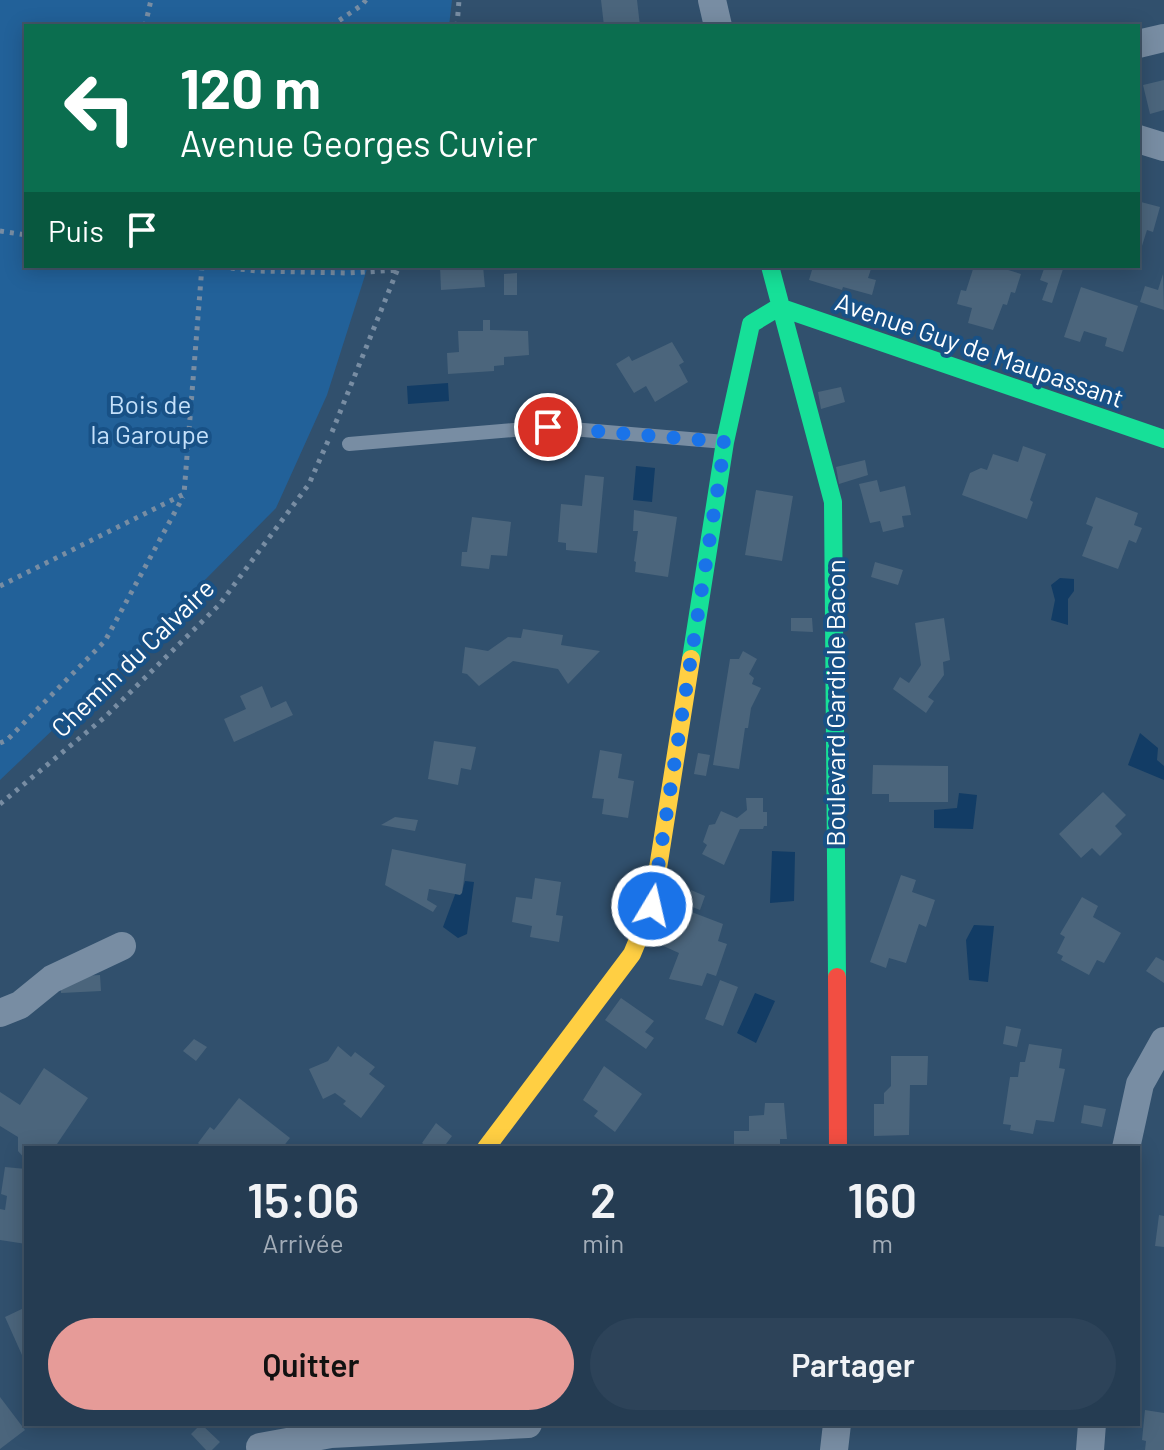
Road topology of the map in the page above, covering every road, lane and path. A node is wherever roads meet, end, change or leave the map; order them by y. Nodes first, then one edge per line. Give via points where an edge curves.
1 (151, 0) edge
2 (366, 0) edge
3 (459, 0) edge
4 (712, 0) edge
5 (145, 24) edge
6 (334, 24) edge
7 (457, 24) edge
8 (718, 24) edge
9 (1164, 38) edge
10 (1140, 44) edge
11 (1140, 140) edge
12 (1164, 147) edge
13 (0, 231) edge
14 (24, 235) edge
15 (202, 268) edge
16 (247, 268) edge
17 (398, 268) edge
18 (770, 268) edge
19 (779, 307) junction
20 (1164, 439) edge
21 (725, 442) junction
22 (349, 444) dead end
23 (184, 494) junction
24 (0, 586) edge
25 (0, 743) edge
26 (0, 804) edge
27 (122, 946) dead end
28 (0, 1013) edge
29 (1164, 1041) edge
30 (488, 1146) edge
31 (838, 1146) edge
32 (1126, 1146) edge
33 (275, 1426) edge
34 (489, 1426) edge
35 (837, 1426) edge
36 (1092, 1426) edge
37 (258, 1448) edge
38 (834, 1450) edge
39 (1090, 1450) edge

1 - 5 path
2 - 6 path
3 - 7 path
4 - 8 street
9 - 10 street
11 - 12 street
13 - 14 path
15 - 23 path
16 - 17 path
17 - 26 path, Chemin du Calvaire via 309,484 219,605 105,717
18 - 19 street, Boulevard Gardiole Bacon
19 - 20 street, Avenue Guy de Maupassant
19 - 21 street via 751,324
19 - 31 street, Boulevard Gardiole Bacon via 833,502
21 - 22 lane via 548,427
21 - 30 street via 652,906 632,954
23 - 24 path
23 - 25 path via 105,641
27 - 28 street via 52,979 20,1005
29 - 32 street via 1140,1084
33 - 37 street
34 - 37 street via 331,1434
35 - 38 street
36 - 39 street

